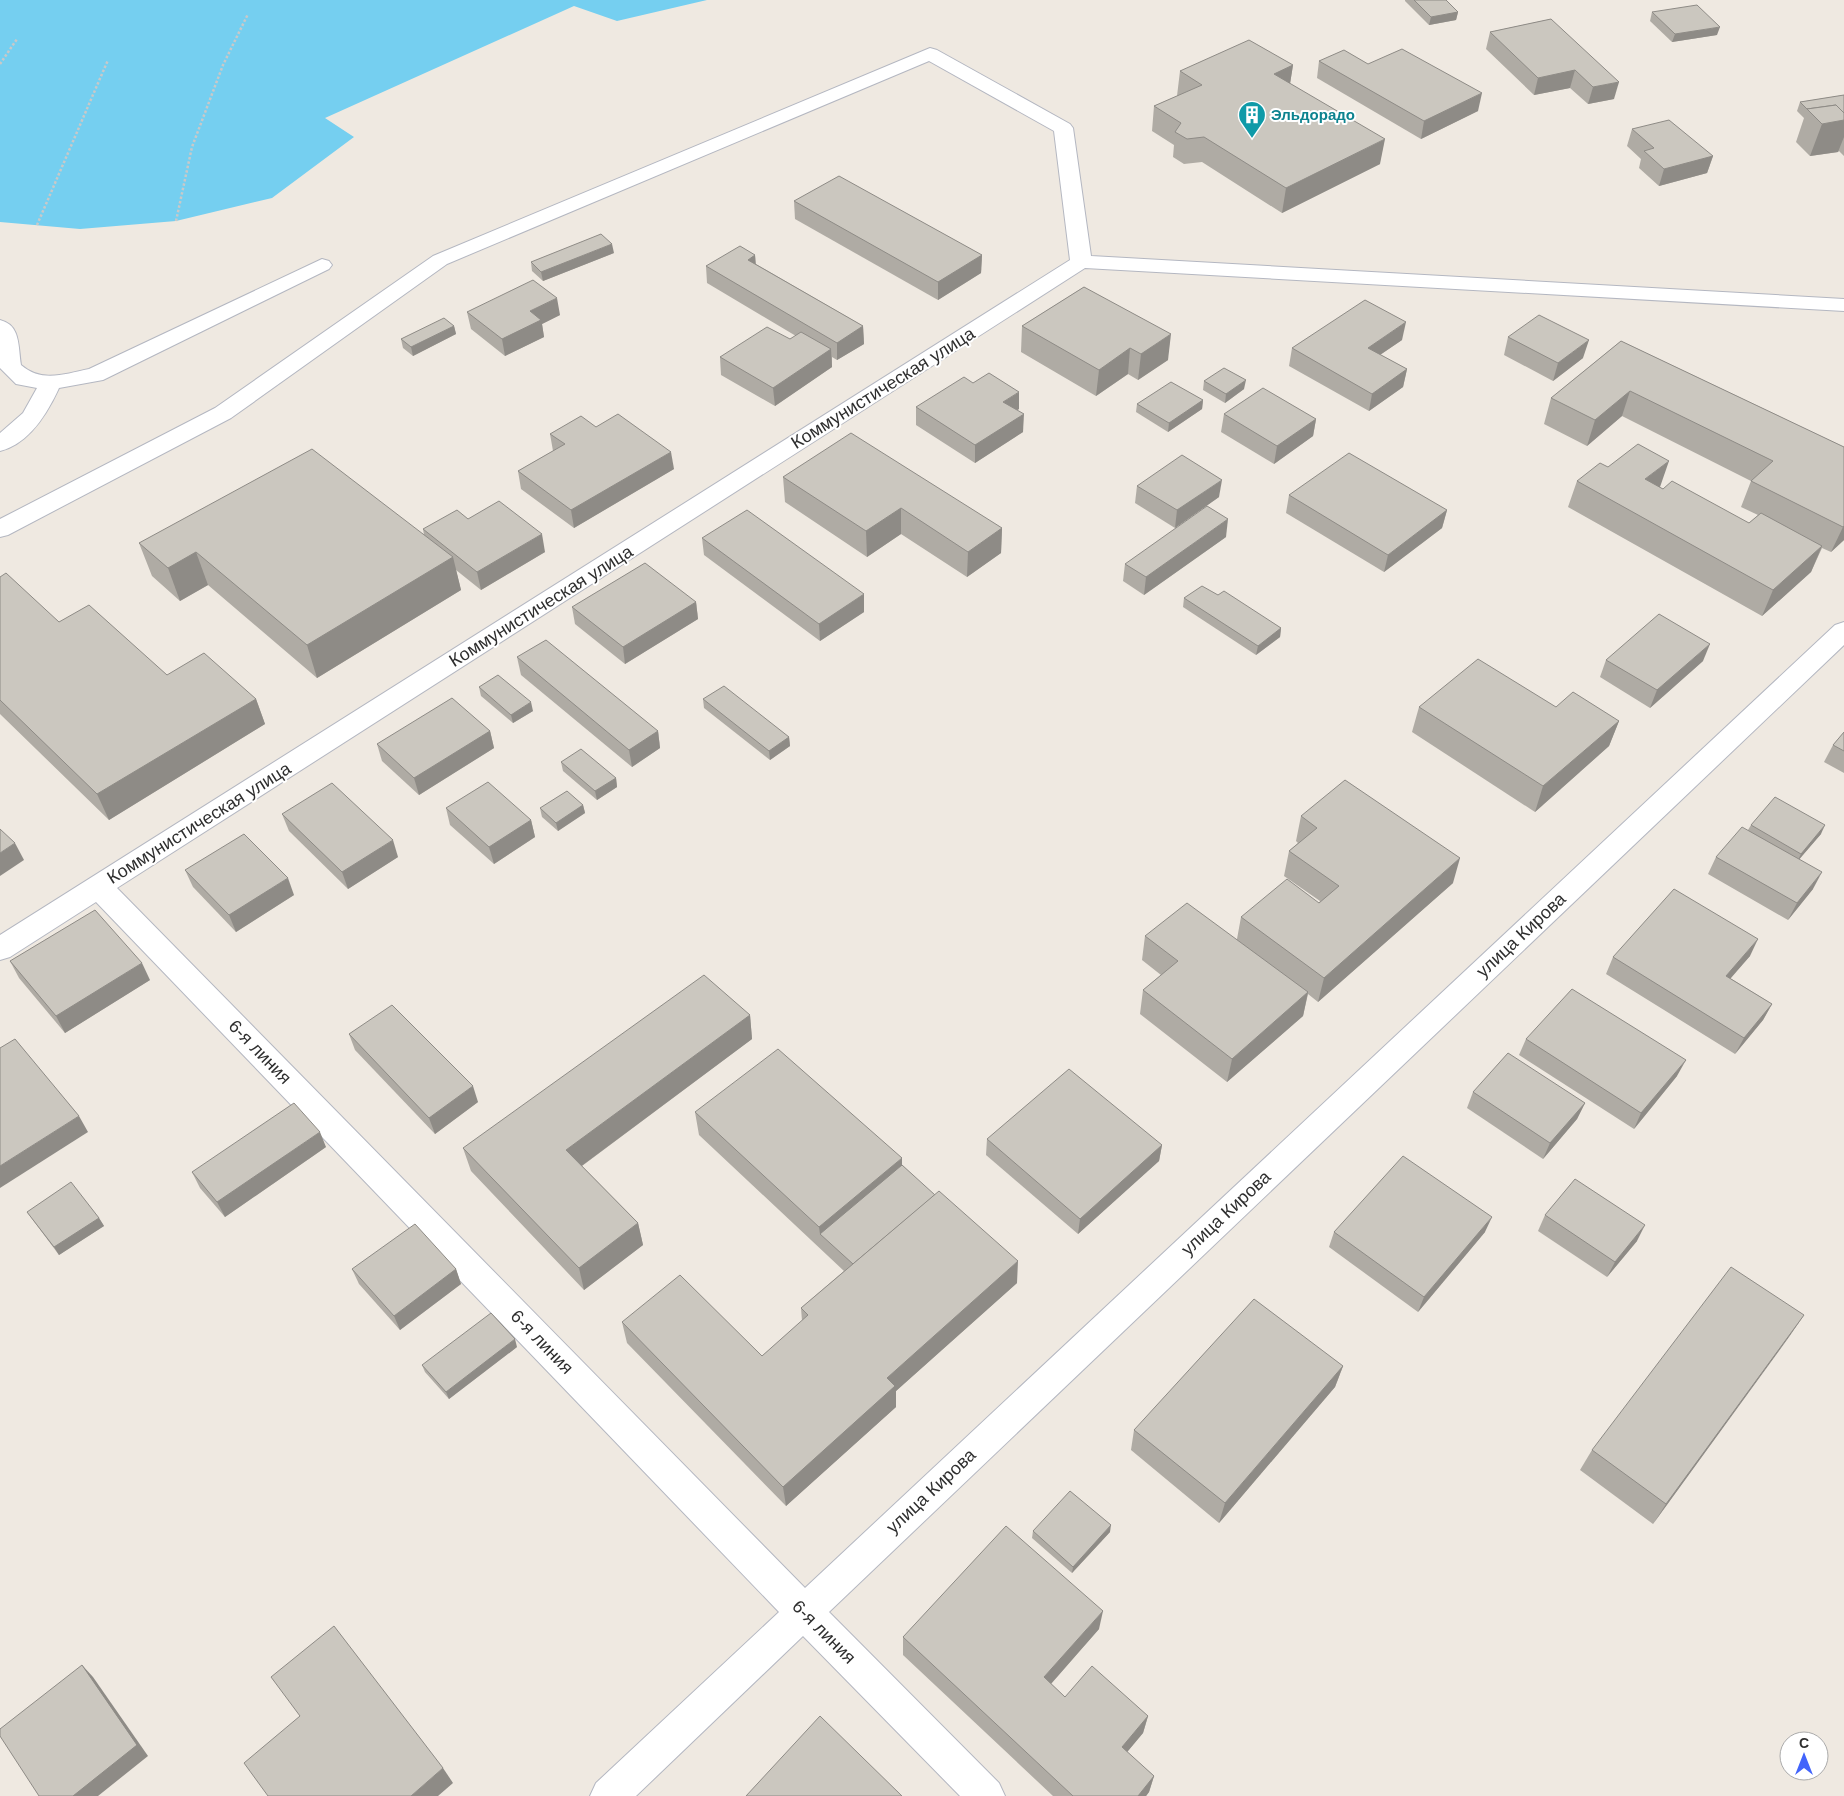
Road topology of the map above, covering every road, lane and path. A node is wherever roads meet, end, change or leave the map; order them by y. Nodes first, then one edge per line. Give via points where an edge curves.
1 (248, 14) dead end
2 (17, 39) dead end
3 (108, 60) dead end
4 (0, 64) edge
5 (176, 221) dead end
6 (37, 225) dead end
7 (1081, 262) junction
8 (322, 265) dead end
9 (1844, 305) edge
10 (0, 326) edge
11 (50, 383) junction
12 (0, 444) edge
13 (0, 530) edge
14 (1844, 631) edge
15 (99, 887) junction
16 (0, 949) edge
17 (804, 1612) junction
18 (609, 1796) edge
19 (986, 1796) edge

1 - 5 path via 223,65 192,147
2 - 4 path
3 - 6 path
7 - 9 street
7 - 13 street via 1063,128 930,54 440,260 223,413
7 - 15 street, Коммунистическая улица
8 - 11 street via 95,375
10 - 11 street via 6,332 10,367 24,379
11 - 12 street via 39,409
14 - 17 street, улица Кирова
15 - 16 street, Коммунистическая улица
15 - 17 street, 6-я линия
17 - 18 street, улица Кирова
17 - 19 street, 6-я линия

